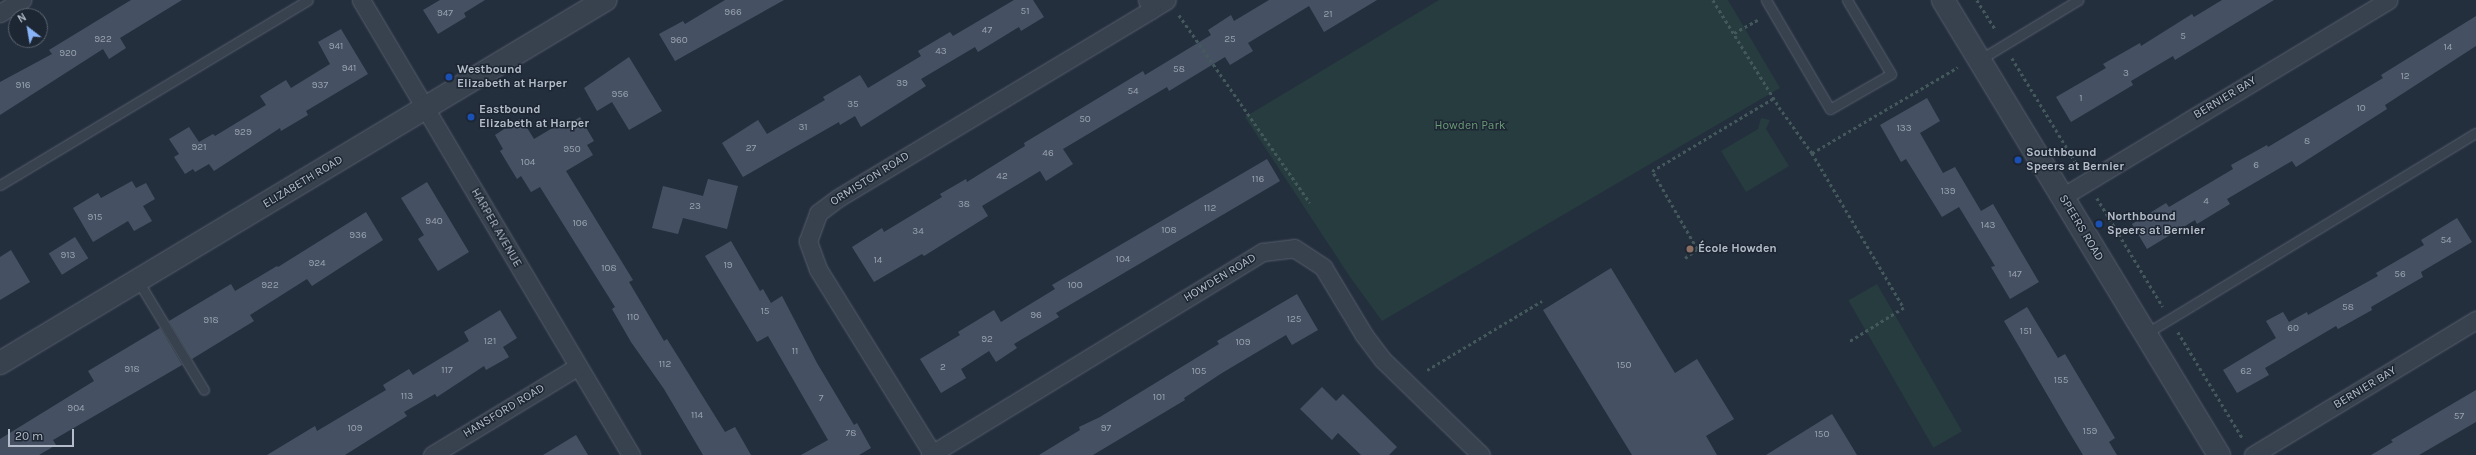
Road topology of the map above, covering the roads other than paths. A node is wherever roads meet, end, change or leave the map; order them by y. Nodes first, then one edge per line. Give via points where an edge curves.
1 (22, 0) edge
2 (308, 0) edge
3 (362, 0) edge
4 (605, 0) edge
5 (1766, 0) edge
6 (1847, 0) edge
7 (1943, 0) edge
8 (2078, 0) edge
9 (2388, 0) edge
10 (1149, 4) edge
11 (1172, 7) edge
12 (0, 13) edge
13 (1979, 60) junction
14 (426, 109) junction
15 (2476, 133) edge
16 (0, 185) edge
17 (2062, 196) junction
18 (138, 280) junction
19 (2476, 320) edge
20 (2145, 334) junction
21 (0, 363) edge
22 (577, 367) junction
23 (204, 390) dead end
24 (2250, 450) edge
25 (931, 454) edge
26 (432, 455) edge
27 (631, 455) edge
28 (1481, 455) edge
29 (2219, 455) edge

1 - 12 street
2 - 16 lane
3 - 14 street, HARPER AVENUE
4 - 14 street, ELIZABETH ROAD
5 - 6 lane via 1830,108 1891,74
7 - 13 street, SPEERS ROAD
8 - 13 lane
9 - 17 street, BERNIER BAY
10 - 11 street, ORMISTON ROAD
10 - 25 street, ORMISTON ROAD via 838,198 818,213 808,241 818,268
13 - 17 street, SPEERS ROAD
14 - 18 street, ELIZABETH ROAD
14 - 22 street, HARPER AVENUE
15 - 20 lane
17 - 20 street, SPEERS ROAD
18 - 21 street, ELIZABETH ROAD
18 - 23 lane
19 - 24 street, BERNIER BAY
20 - 29 street, SPEERS ROAD
22 - 26 street, HANSFORD ROAD
22 - 27 street, HARPER AVENUE
25 - 28 street, HOWDEN ROAD via 1263,252 1294,248 1323,267 1364,335 1383,360

